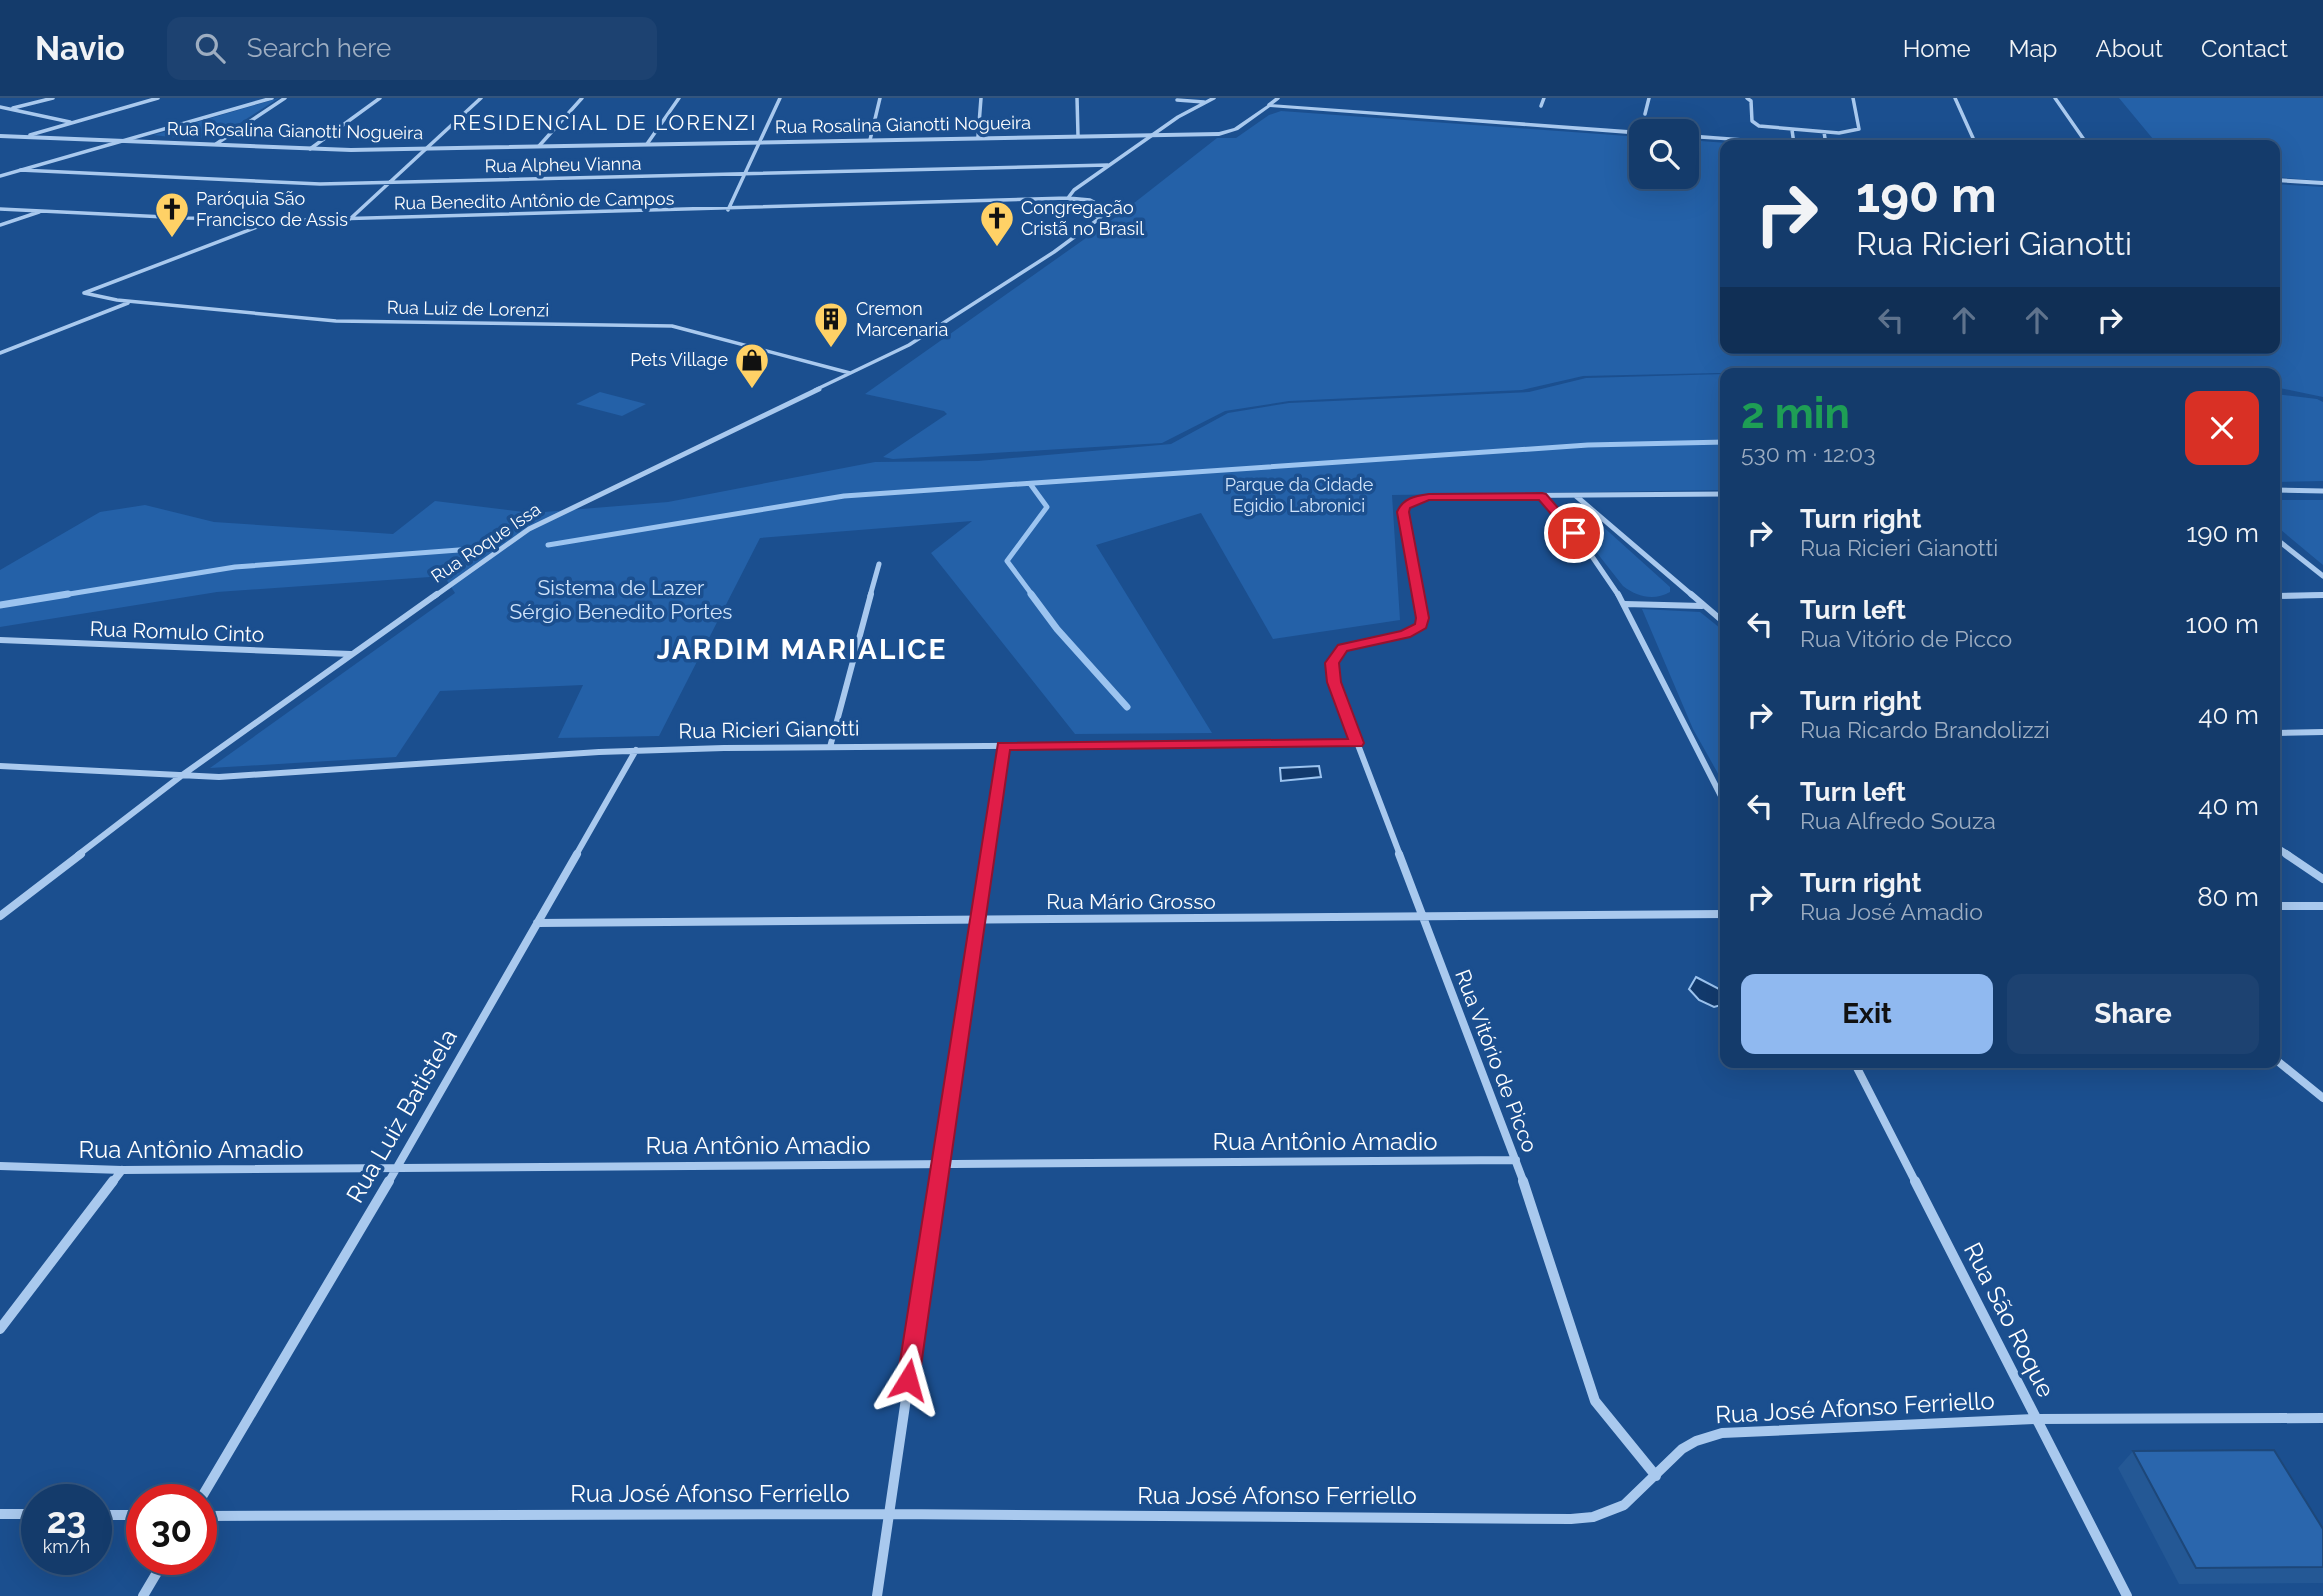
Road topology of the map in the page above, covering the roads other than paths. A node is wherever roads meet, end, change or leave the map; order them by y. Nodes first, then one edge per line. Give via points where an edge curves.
1 (53, 98) edge
2 (158, 98) edge
3 (272, 98) edge
4 (285, 98) edge
5 (380, 98) edge
6 (481, 98) edge
7 (582, 98) edge
8 (680, 98) edge
9 (780, 98) edge
10 (880, 98) edge
11 (981, 98) edge
12 (1077, 98) edge
13 (1214, 98) edge
14 (1278, 98) edge
15 (1544, 98) edge
16 (1648, 98) edge
17 (1747, 98) edge
18 (1853, 98) edge
19 (1955, 98) edge
20 (2055, 98) edge
21 (1177, 99) edge
22 (1208, 102) junction
23 (1269, 105) junction
24 (1541, 106) dead end
25 (0, 107) edge
26 (238, 107) junction
27 (268, 108) junction
28 (10, 109) junction
29 (1645, 114) dead end
30 (1178, 117) junction
31 (70, 122) junction
32 (1792, 130) junction
33 (1629, 132) edge
34 (1824, 132) junction
35 (30, 135) junction
36 (1078, 135) junction
37 (1153, 135) junction
38 (0, 136) edge
39 (978, 137) junction
40 (1699, 137) edge
41 (1973, 138) dead end
42 (870, 140) junction
43 (1740, 140) edge
44 (1793, 140) edge
45 (1825, 140) edge
46 (2084, 140) edge
47 (121, 141) junction
48 (758, 142) junction
49 (216, 144) junction
50 (647, 144) junction
51 (540, 146) junction
52 (310, 149) junction
53 (423, 149) junction
54 (1108, 165) junction
55 (20, 170) junction
56 (743, 174) junction
57 (0, 176) edge
58 (2280, 180) edge
59 (388, 183) junction
60 (2323, 183) edge
61 (1068, 198) junction
62 (0, 209) edge
63 (727, 210) junction
64 (43, 211) junction
65 (1100, 218) junction
66 (276, 219) junction
67 (349, 219) junction
68 (0, 225) edge
69 (132, 302) junction
70 (0, 353) edge
71 (850, 373) junction
72 (2280, 491) edge
73 (2323, 491) edge
74 (1720, 494) edge
75 (1542, 496) junction
76 (1575, 496) junction
77 (2280, 542) edge
78 (879, 564) dead end
79 (2323, 576) edge
80 (2323, 595) edge
81 (2280, 596) edge
82 (1625, 604) junction
83 (1703, 606) junction
84 (1720, 619) edge
85 (0, 640) edge
86 (352, 654) junction
87 (2323, 732) edge
88 (2280, 733) edge
89 (1357, 743) junction
90 (1003, 746) junction
91 (830, 747) junction
92 (636, 751) junction
93 (0, 766) edge
94 (181, 776) junction
95 (1720, 794) edge
96 (2280, 849) edge
97 (2323, 878) edge
98 (2280, 906) edge
99 (2323, 906) edge
100 (1720, 914) edge
101 (0, 916) edge
102 (1423, 918) junction
103 (976, 921) junction
104 (537, 923) junction
105 (2280, 1063) edge
106 (1857, 1068) edge
107 (2323, 1098) edge
108 (1516, 1160) junction
109 (939, 1164) junction
110 (0, 1166) edge
111 (397, 1168) junction
112 (122, 1171) junction
113 (0, 1329) edge
114 (2323, 1418) edge
115 (2036, 1419) junction
116 (1656, 1476) junction
117 (209, 1484) edge
118 (0, 1514) edge
119 (21, 1514) edge
120 (889, 1514) junction
121 (217, 1516) edge
122 (155, 1575) edge
123 (143, 1596) edge
124 (877, 1596) edge
125 (2127, 1596) edge

1 - 28 street
2 - 31 street
3 - 26 street
4 - 27 street
5 - 52 street
6 - 53 street
7 - 51 street
8 - 50 street
9 - 48 street
10 - 42 street
11 - 39 street
12 - 36 street
13 - 22 street
14 - 23 street
15 - 24 street
16 - 29 street
17 - 32 street via 1752,121 1759,126
18 - 34 street via 1859,129
19 - 41 street
20 - 46 street
21 - 22 street
21 - 30 street
22 - 30 street
23 - 33 street
23 - 37 street, Rua Rosalina Gianotti Nogueira via 1236,129 1219,134
25 - 28 street
26 - 27 street
26 - 47 street
27 - 49 street
28 - 31 street
30 - 37 street
31 - 35 street
32 - 34 street
32 - 44 street
34 - 45 street
35 - 38 street, Rua Rosalina Gianotti Nogueira
35 - 47 street, Rua Rosalina Gianotti Nogueira
36 - 37 street, Rua Rosalina Gianotti Nogueira
36 - 39 street, Rua Rosalina Gianotti Nogueira
37 - 54 street
39 - 42 street, Rua Rosalina Gianotti Nogueira
40 - 43 street
42 - 48 street, Rua Rosalina Gianotti Nogueira
47 - 49 street, Rua Rosalina Gianotti Nogueira
47 - 55 street
48 - 50 street, Rua Rosalina Gianotti Nogueira
48 - 56 street
49 - 52 street, Rua Rosalina Gianotti Nogueira
50 - 51 street, Rua Rosalina Gianotti Nogueira
51 - 53 street, Rua Rosalina Gianotti Nogueira
52 - 53 street, Rua Rosalina Gianotti Nogueira
53 - 59 street
54 - 56 street, Rua Alpheu Vianna
54 - 61 street
55 - 57 street
55 - 59 street, Rua Alpheu Vianna via 193,180
56 - 59 street, Rua Alpheu Vianna
56 - 63 street
58 - 60 street
59 - 67 street
61 - 63 street, Rua Benedito Antônio de Campos
61 - 65 street
61 - 65 street, Rua Benedito Antônio de Campos via 1090,200 1107,209
62 - 64 street, Rua Benedito Antônio de Campos
63 - 67 street, Rua Benedito Antônio de Campos
64 - 66 street, Rua Benedito Antônio de Campos
64 - 68 street
65 - 71 street, Rua Roque Issa via 931,332
66 - 67 street, Rua Benedito Antônio de Campos
66 - 69 street, Rua Luiz de Lorenzi via 84,293
69 - 70 street
69 - 71 street, Rua Luiz de Lorenzi via 336,321 673,326
71 - 86 street, Rua Roque Issa via 529,529
72 - 73 street
74 - 76 street
75 - 76 street
75 - 82 street
75 - 89 street, Rua Vitório de Picco via 1440,496 1409,502 1403,512 1421,626 1342,648 1332,663
76 - 83 street
77 - 79 street
78 - 91 street
80 - 81 street
82 - 83 street
82 - 95 street
83 - 84 street
85 - 86 street, Rua Romulo Cinto
86 - 94 street, Rua Roque Issa
87 - 88 street
89 - 90 street, Rua Ricieri Gianotti
89 - 102 street, Rua Vitório de Picco
90 - 91 street, Rua Ricieri Gianotti
90 - 103 street
91 - 92 street, Rua Ricieri Gianotti
92 - 94 street, Rua Ricieri Gianotti
92 - 104 street, Rua Luiz Batistela
93 - 94 street, Rua Ricieri Gianotti
94 - 101 street, Rua Roque Issa
96 - 97 street
98 - 99 street
100 - 102 street, Rua Mário Grosso
102 - 103 street, Rua Mário Grosso
102 - 108 street, Rua Vitório de Picco
103 - 104 street, Rua Mário Grosso
103 - 109 street
104 - 111 street, Rua Luiz Batistela
105 - 107 street
106 - 115 street, Rua São Roque
108 - 109 street, Rua Antônio Amadio
108 - 116 street, Rua Vitório de Picco via 1595,1401
109 - 111 street, Rua Antônio Amadio
109 - 120 street
110 - 112 street, Rua Antônio Amadio
111 - 112 street, Rua Antônio Amadio
111 - 117 street, Rua Luiz Batistela
112 - 113 street
114 - 115 street, Rua José Afonso Ferriello
115 - 116 street, Rua José Afonso Ferriello via 1722,1433 1683,1448
115 - 125 street, Rua São Roque
116 - 120 street, Rua José Afonso Ferriello via 1614,1512 1583,1519
118 - 119 street
120 - 121 street, Rua José Afonso Ferriello
120 - 124 street
122 - 123 street

